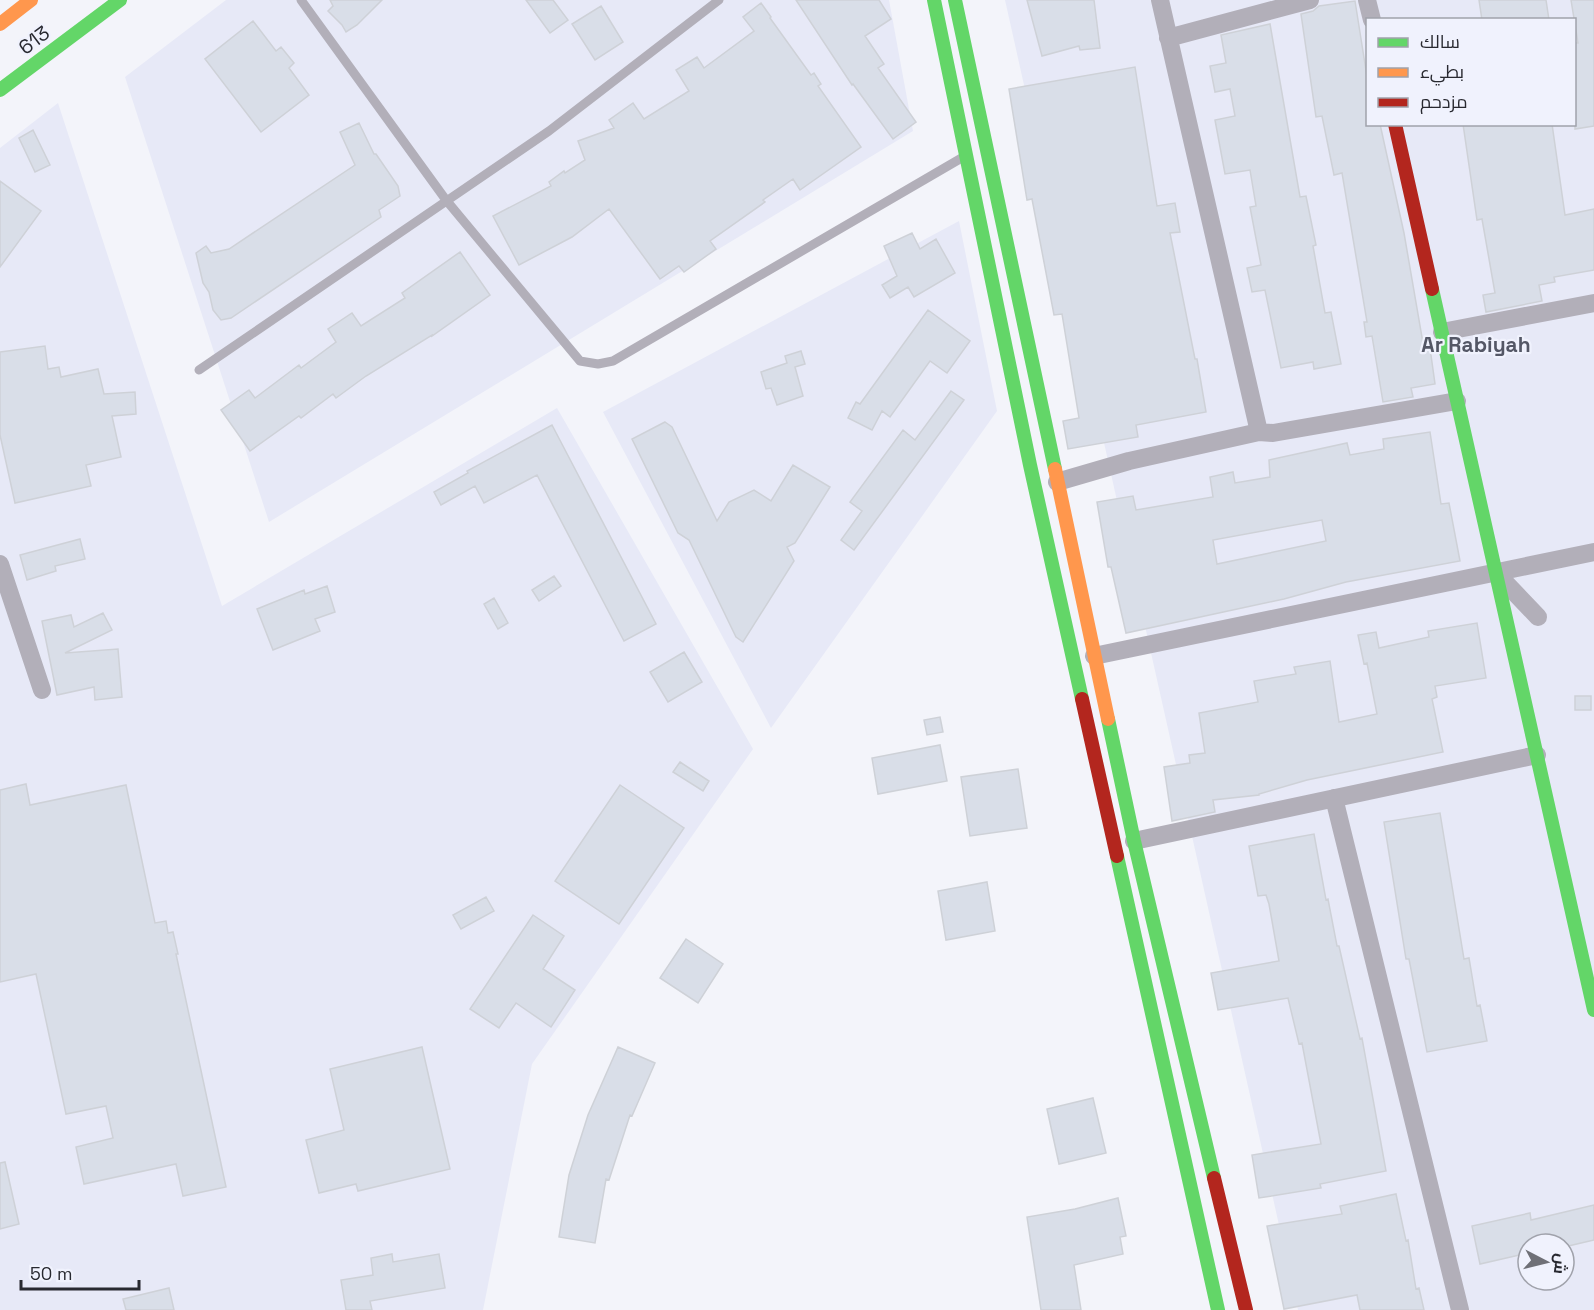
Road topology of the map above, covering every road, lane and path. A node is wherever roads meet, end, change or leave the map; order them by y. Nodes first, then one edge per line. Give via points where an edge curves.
1 (32, 0) edge
2 (120, 0) edge
3 (301, 0) edge
4 (719, 0) edge
5 (934, 0) edge
6 (955, 0) edge
7 (1160, 0) edge
8 (1310, 0) edge
9 (1367, 0) edge
10 (1372, 18) edge
11 (0, 24) edge
12 (1168, 38) junction
13 (0, 90) edge
14 (1395, 126) edge
15 (966, 155) junction
16 (446, 200) junction
17 (1594, 303) edge
18 (1442, 332) junction
19 (199, 370) dead end
20 (1457, 401) junction
21 (1259, 432) junction
22 (1058, 482) junction
23 (1594, 552) edge
24 (0, 564) edge
25 (1496, 573) junction
26 (1538, 617) dead end
27 (1094, 656) junction
28 (42, 690) dead end
29 (1537, 755) junction
30 (1334, 798) junction
31 (1134, 841) junction
32 (1594, 1010) edge
33 (1218, 1310) edge
34 (1246, 1310) edge
35 (1460, 1310) edge

1 - 11 main road, 613
2 - 13 main road, 613
3 - 16 lane
4 - 16 lane via 549,131
5 - 15 main road
6 - 22 main road
7 - 12 street
8 - 12 street
9 - 10 street
12 - 21 street
14 - 18 main road
15 - 16 lane via 613,361 598,364 580,362
15 - 33 main road via 1030,465
16 - 19 lane
17 - 18 street
18 - 20 main road
20 - 21 street via 1273,433
20 - 25 main road
21 - 22 street via 1129,461
22 - 27 main road
23 - 25 street
24 - 28 street
25 - 26 street
25 - 27 street
25 - 29 main road
27 - 31 main road
29 - 30 street
29 - 32 main road
30 - 31 street
30 - 35 street
31 - 34 main road

